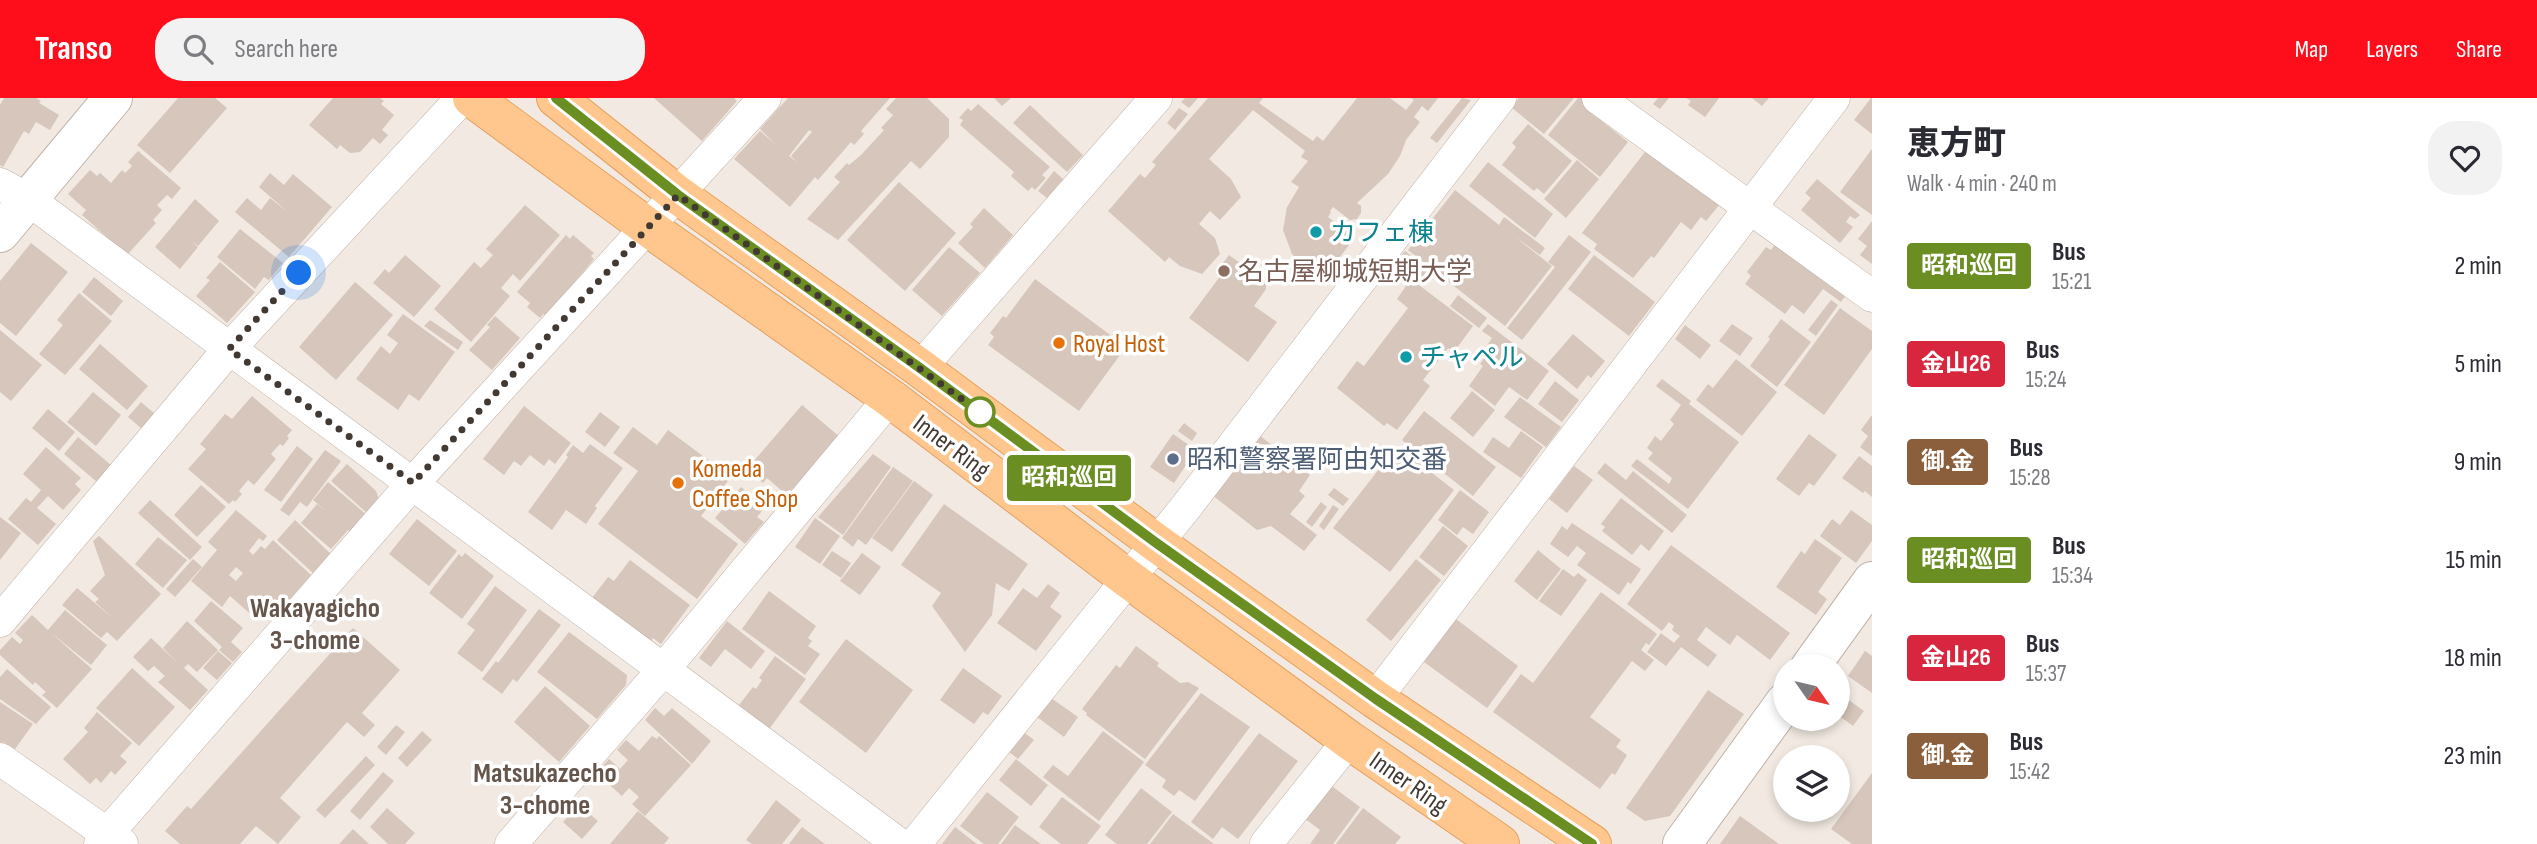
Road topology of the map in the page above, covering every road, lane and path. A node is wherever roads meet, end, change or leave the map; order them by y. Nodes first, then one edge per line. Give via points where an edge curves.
1 (113, 98) edge
2 (462, 98) edge
3 (472, 98) edge
4 (556, 98) edge
5 (765, 98) edge
6 (1156, 98) edge
7 (1500, 98) edge
8 (1598, 98) edge
9 (1834, 98) edge
10 (14, 192) edge
11 (678, 195) junction
12 (1749, 207) junction
13 (649, 228) junction
14 (0, 233) edge
15 (1872, 296) edge
16 (229, 349) junction
17 (920, 368) junction
18 (890, 398) junction
19 (413, 483) junction
20 (1155, 542) junction
21 (1127, 578) junction
22 (1872, 582) edge
23 (0, 621) edge
24 (1819, 654) edge
25 (663, 670) junction
26 (1376, 699) junction
27 (1773, 719) edge
28 (1349, 740) junction
29 (0, 759) edge
30 (110, 841) edge
31 (511, 844) edge
32 (899, 844) edge
33 (915, 844) edge
34 (1266, 844) edge
35 (1500, 844) edge
36 (1592, 844) edge
37 (1682, 844) edge

1 - 10 street
2 - 16 street
3 - 13 main road, Inner Ring
4 - 11 main road, Inner Ring
5 - 11 street
6 - 17 street
7 - 20 street
8 - 12 street
9 - 12 street
10 - 14 street
10 - 16 street
11 - 13 street
11 - 17 main road, Inner Ring
12 - 15 street
12 - 26 street
13 - 18 main road, Inner Ring
13 - 19 street
16 - 19 street
16 - 23 street
17 - 20 main road, Inner Ring
18 - 21 main road, Inner Ring
18 - 25 street
19 - 25 street
19 - 30 street
20 - 21 street
20 - 26 main road, Inner Ring
21 - 28 main road, Inner Ring
21 - 33 street
22 - 24 street
25 - 31 street
25 - 32 street
26 - 36 main road, Inner Ring
27 - 37 street
28 - 34 street
28 - 35 main road, Inner Ring
29 - 30 street

